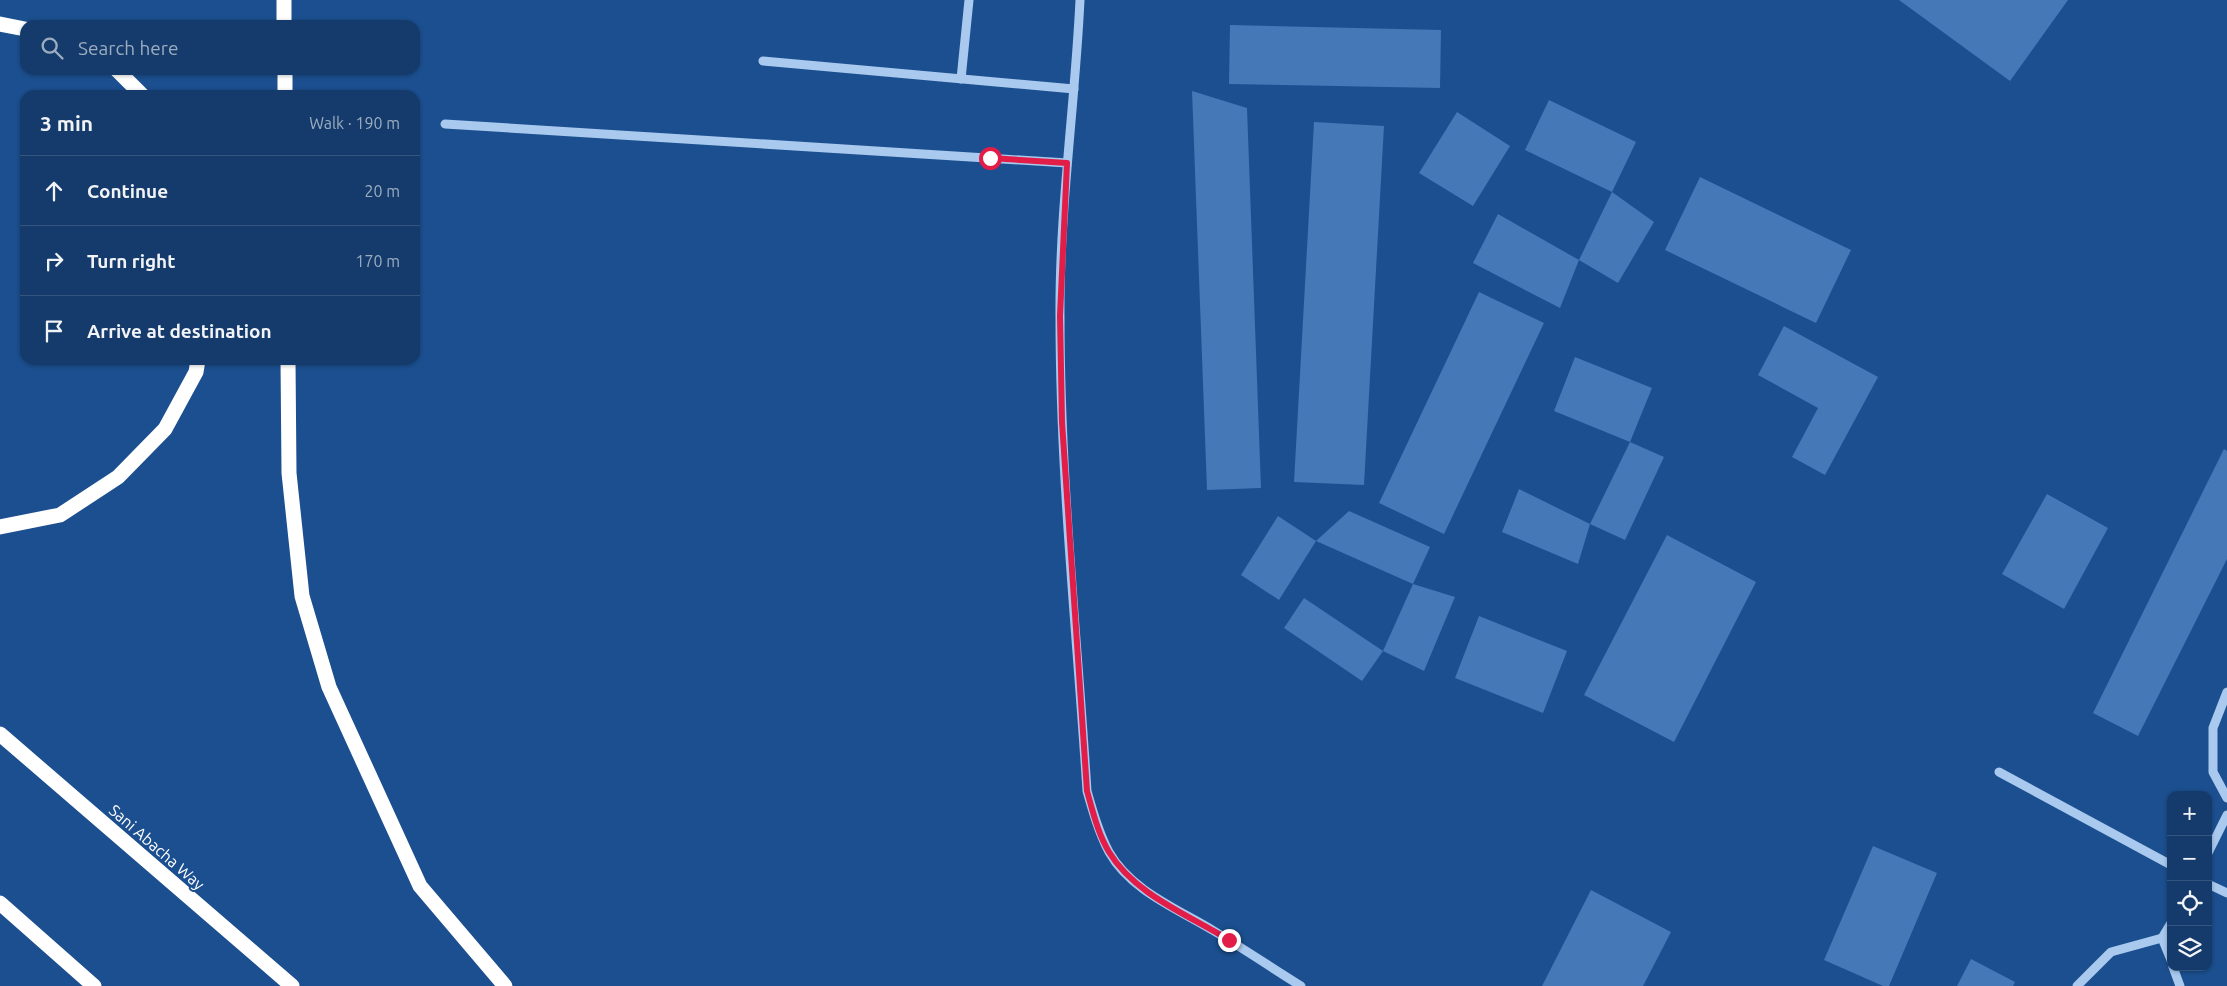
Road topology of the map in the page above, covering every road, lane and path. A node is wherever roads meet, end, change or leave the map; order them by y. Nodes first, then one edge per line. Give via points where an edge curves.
1 (284, 0) edge
2 (969, 0) edge
3 (1080, 0) edge
4 (284, 20) edge
5 (0, 24) edge
6 (20, 29) edge
7 (763, 61) dead end
8 (122, 75) edge
9 (284, 75) edge
10 (961, 79) junction
11 (1074, 89) junction
12 (137, 90) edge
13 (285, 90) edge
14 (445, 124) dead end
15 (1067, 163) junction
16 (197, 365) edge
17 (288, 365) edge
18 (0, 527) edge
19 (2227, 692) edge
20 (0, 734) edge
21 (1999, 772) dead end
22 (2227, 798) edge
23 (2227, 815) edge
24 (2212, 845) edge
25 (2167, 863) edge
26 (2212, 886) edge
27 (2227, 893) edge
28 (0, 903) edge
29 (2169, 926) edge
30 (2162, 938) junction
31 (2167, 950) edge
32 (2175, 971) edge
33 (94, 986) edge
34 (292, 986) edge
35 (505, 986) edge
36 (1301, 986) edge
37 (2077, 986) edge
38 (2180, 986) edge

1 - 4 highway
2 - 10 lane
3 - 11 lane
5 - 6 highway
7 - 10 lane
8 - 12 highway
9 - 13 highway
10 - 11 lane
11 - 15 lane
14 - 15 lane
15 - 36 lane via 1060,316 1062,422 1087,791 1095,820 1110,853 1128,875 1154,896
16 - 18 highway via 165,429 118,477 60,515
17 - 35 highway via 289,473 302,596 329,687 420,886
19 - 22 lane via 2212,728 2213,772
20 - 34 highway, Sani Abacha Way
21 - 25 lane
23 - 24 lane
26 - 27 lane
28 - 33 highway
29 - 30 lane
30 - 31 lane
30 - 37 lane via 2112,952
32 - 38 lane

